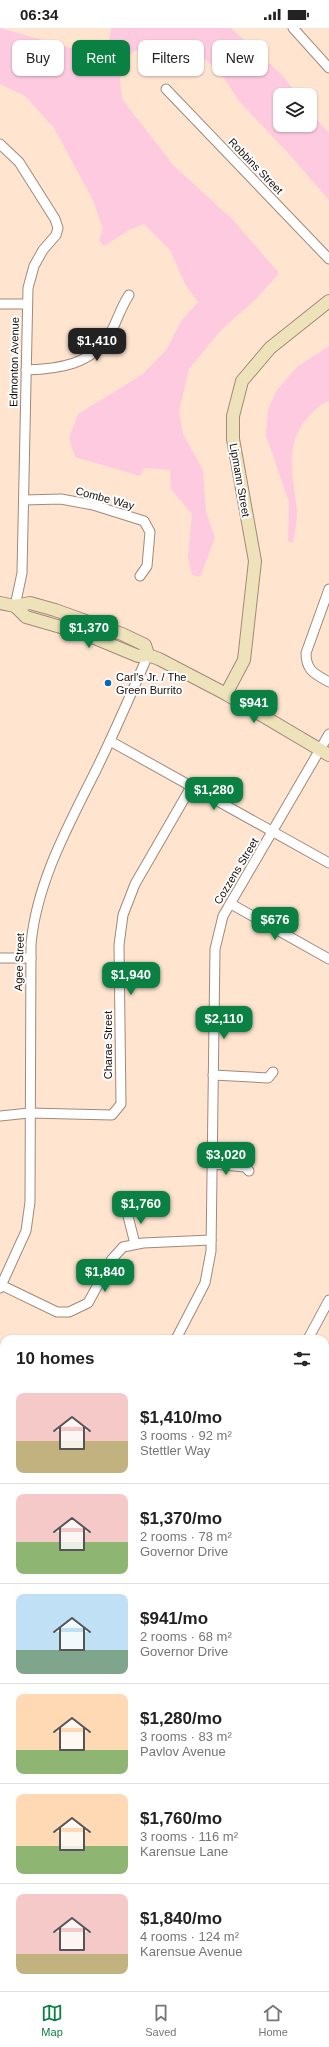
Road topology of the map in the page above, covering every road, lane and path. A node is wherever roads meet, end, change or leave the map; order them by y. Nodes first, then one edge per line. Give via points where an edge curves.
1 (293, 28) edge
2 (329, 68) edge
3 (166, 89) dead end
4 (0, 144) edge
5 (329, 259) edge
6 (129, 295) dead end
7 (329, 301) edge
8 (0, 304) edge
9 (27, 304) junction
10 (26, 370) junction
11 (24, 500) junction
12 (140, 576) dead end
13 (329, 590) edge
14 (327, 601) edge
15 (0, 603) edge
16 (15, 606) junction
17 (148, 655) junction
18 (329, 682) edge
19 (226, 694) junction
20 (329, 734) edge
21 (110, 741) junction
22 (324, 752) edge
23 (190, 787) junction
24 (273, 831) junction
25 (329, 863) edge
26 (231, 904) junction
27 (0, 958) edge
28 (31, 958) junction
29 (329, 959) edge
30 (273, 1072) dead end
31 (213, 1075) junction
32 (29, 1113) junction
33 (0, 1116) edge
34 (212, 1164) junction
35 (248, 1171) dead end
36 (127, 1212) dead end
37 (211, 1240) junction
38 (135, 1244) junction
39 (1, 1286) edge
40 (329, 1300) edge
41 (178, 1335) edge
42 (310, 1335) edge

1 - 2 street
3 - 5 street, Robbins Street
4 - 9 street, Edmonton Avenue via 19,162 58,228 56,235 34,266
6 - 10 street via 110,334 84,359 70,366
7 - 19 street, Lipmann Street via 270,348 242,381 233,416 233,439 255,561 247,592 244,660
8 - 9 street
9 - 10 street, Edmonton Avenue
10 - 11 street, Edmonton Avenue
11 - 12 street, Combe Way via 61,500 93,505 144,521 150,532 147,566
11 - 16 street, Edmonton Avenue via 22,573
13 - 14 street
14 - 18 street via 306,653 306,662 310,671
15 - 16 street
16 - 17 street via 26,617 86,634 138,656
17 - 19 street
17 - 21 street, Agee Street
19 - 22 street
20 - 22 street, Cozzens Street
21 - 23 street
21 - 28 street, Agee Street via 55,855 32,926
22 - 24 street, Cozzens Street
23 - 24 street
23 - 32 street, Charae Street via 135,884 123,915 119,945 121,1104 112,1115
24 - 25 street
24 - 26 street, Cozzens Street
26 - 29 street
26 - 31 street, Cozzens Street via 223,916 214,949
27 - 28 street
28 - 32 street, Agee Street
30 - 31 street via 268,1078
31 - 34 street, Cozzens Street
32 - 33 street
32 - 39 street, Agee Street via 30,1202 26,1230
34 - 35 street via 245,1168
34 - 37 street, Cozzens Street
36 - 38 street
37 - 38 street
37 - 41 street, Cozzens Street via 204,1283
38 - 39 street via 123,1247 112,1259 88,1303 69,1312 57,1312
40 - 42 street

